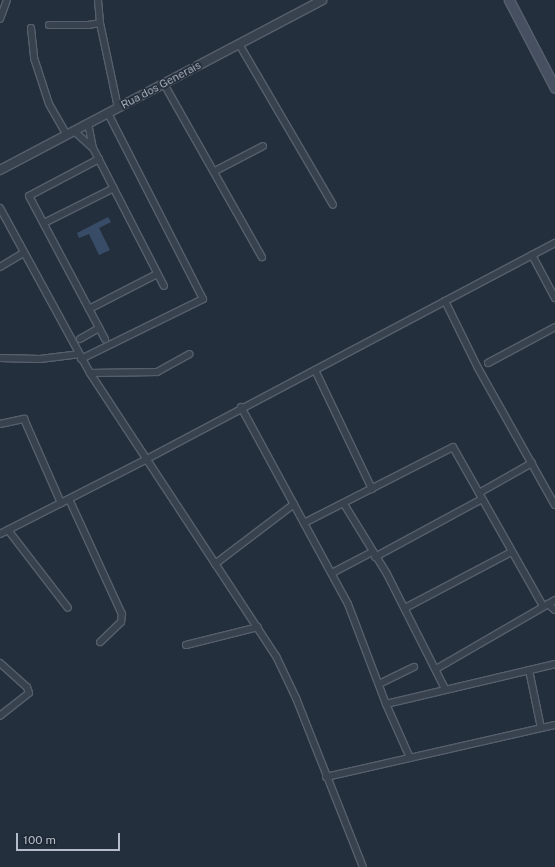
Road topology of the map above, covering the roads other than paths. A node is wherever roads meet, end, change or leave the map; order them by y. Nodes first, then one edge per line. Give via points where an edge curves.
1 (7, 0) edge
2 (98, 0) edge
3 (322, 0) edge
4 (510, 0) edge
5 (0, 19) edge
6 (100, 23) junction
7 (49, 25) dead end
8 (31, 28) dead end
9 (239, 44) junction
10 (552, 76) edge
11 (164, 84) junction
12 (555, 88) edge
13 (118, 108) junction
14 (108, 113) junction
15 (88, 123) junction
16 (70, 133) junction
17 (93, 140) junction
18 (86, 144) junction
19 (263, 146) dead end
20 (93, 148) junction
21 (99, 159) junction
22 (0, 170) edge
23 (215, 171) junction
24 (114, 188) junction
25 (333, 205) dead end
26 (0, 208) edge
27 (44, 223) junction
28 (555, 243) edge
29 (23, 253) junction
30 (532, 255) junction
31 (262, 257) dead end
32 (0, 267) edge
33 (157, 274) junction
34 (164, 286) dead end
35 (555, 298) edge
36 (445, 302) junction
37 (89, 309) junction
38 (555, 327) edge
39 (99, 328) junction
40 (80, 338) dead end
41 (105, 339) dead end
42 (189, 354) dead end
43 (80, 356) junction
44 (0, 358) edge
45 (488, 363) dead end
46 (315, 370) junction
47 (90, 373) junction
48 (242, 408) junction
49 (0, 424) edge
50 (145, 460) junction
51 (532, 463) junction
52 (372, 489) junction
53 (480, 496) junction
54 (69, 499) junction
55 (61, 503) junction
56 (294, 504) junction
57 (344, 504) junction
58 (555, 505) edge
59 (304, 523) junction
60 (8, 530) junction
61 (0, 534) edge
62 (511, 552) junction
63 (373, 555) junction
64 (215, 564) junction
65 (332, 573) junction
66 (555, 600) edge
67 (546, 605) junction
68 (68, 608) dead end
69 (405, 608) junction
70 (555, 610) edge
71 (258, 628) junction
72 (100, 642) dead end
73 (186, 645) dead end
74 (0, 663) edge
75 (555, 664) edge
76 (414, 666) dead end
77 (436, 669) junction
78 (529, 670) junction
79 (379, 684) junction
80 (445, 690) junction
81 (386, 704) junction
82 (0, 716) edge
83 (555, 725) edge
84 (541, 728) junction
85 (410, 758) junction
86 (326, 777) junction
87 (363, 867) edge

1 - 5 street
2 - 6 street
3 - 9 street, Rua dos Generais
4 - 10 main road
6 - 7 street via 88,26
6 - 13 street
8 - 16 street via 34,58 49,104
9 - 11 street, Rua dos Generais
9 - 25 street
10 - 12 main road
11 - 13 street, Rua dos Generais
11 - 23 street
13 - 14 street, Rua dos Generais
14 - 15 street, Rua dos Generais
14 - 43 street via 203,299
15 - 16 street, Rua dos Generais
15 - 17 street
16 - 18 street via 82,136
16 - 22 street, Rua dos Generais
17 - 18 street
17 - 20 street
18 - 20 street
19 - 23 street
20 - 21 street
21 - 24 street
21 - 27 street via 30,195
23 - 31 street
24 - 27 street
24 - 33 street
26 - 29 street
27 - 37 street
28 - 30 street
29 - 32 street
29 - 43 street
30 - 35 street
30 - 36 street
33 - 34 street
33 - 37 street
36 - 46 street
36 - 51 street via 478,368
37 - 39 street
38 - 45 street
39 - 40 street
39 - 41 street
42 - 47 street via 158,372
43 - 44 street
43 - 47 street
46 - 48 street
46 - 52 street
47 - 50 street
48 - 50 street
48 - 56 street
49 - 55 street via 24,419
50 - 54 street
50 - 64 street
51 - 53 street
51 - 58 street
52 - 53 street via 453,447
52 - 57 street
53 - 62 street
53 - 63 street
54 - 55 street
54 - 72 street via 122,614 122,620
55 - 60 street
56 - 59 street
56 - 64 street
57 - 59 street
57 - 63 street
59 - 65 street
60 - 61 street
60 - 68 street
62 - 67 street
62 - 69 street
63 - 65 street
63 - 69 street
64 - 71 street
65 - 79 street via 362,636
66 - 67 street
67 - 70 street
67 - 77 street
69 - 77 street
71 - 73 street
71 - 86 street via 287,677
74 - 82 street via 27,687 28,693
75 - 78 street
76 - 79 street
77 - 80 street
78 - 80 street
78 - 84 street
79 - 81 street
80 - 81 street
81 - 85 street
83 - 84 street
84 - 85 street
85 - 86 street
86 - 87 street

